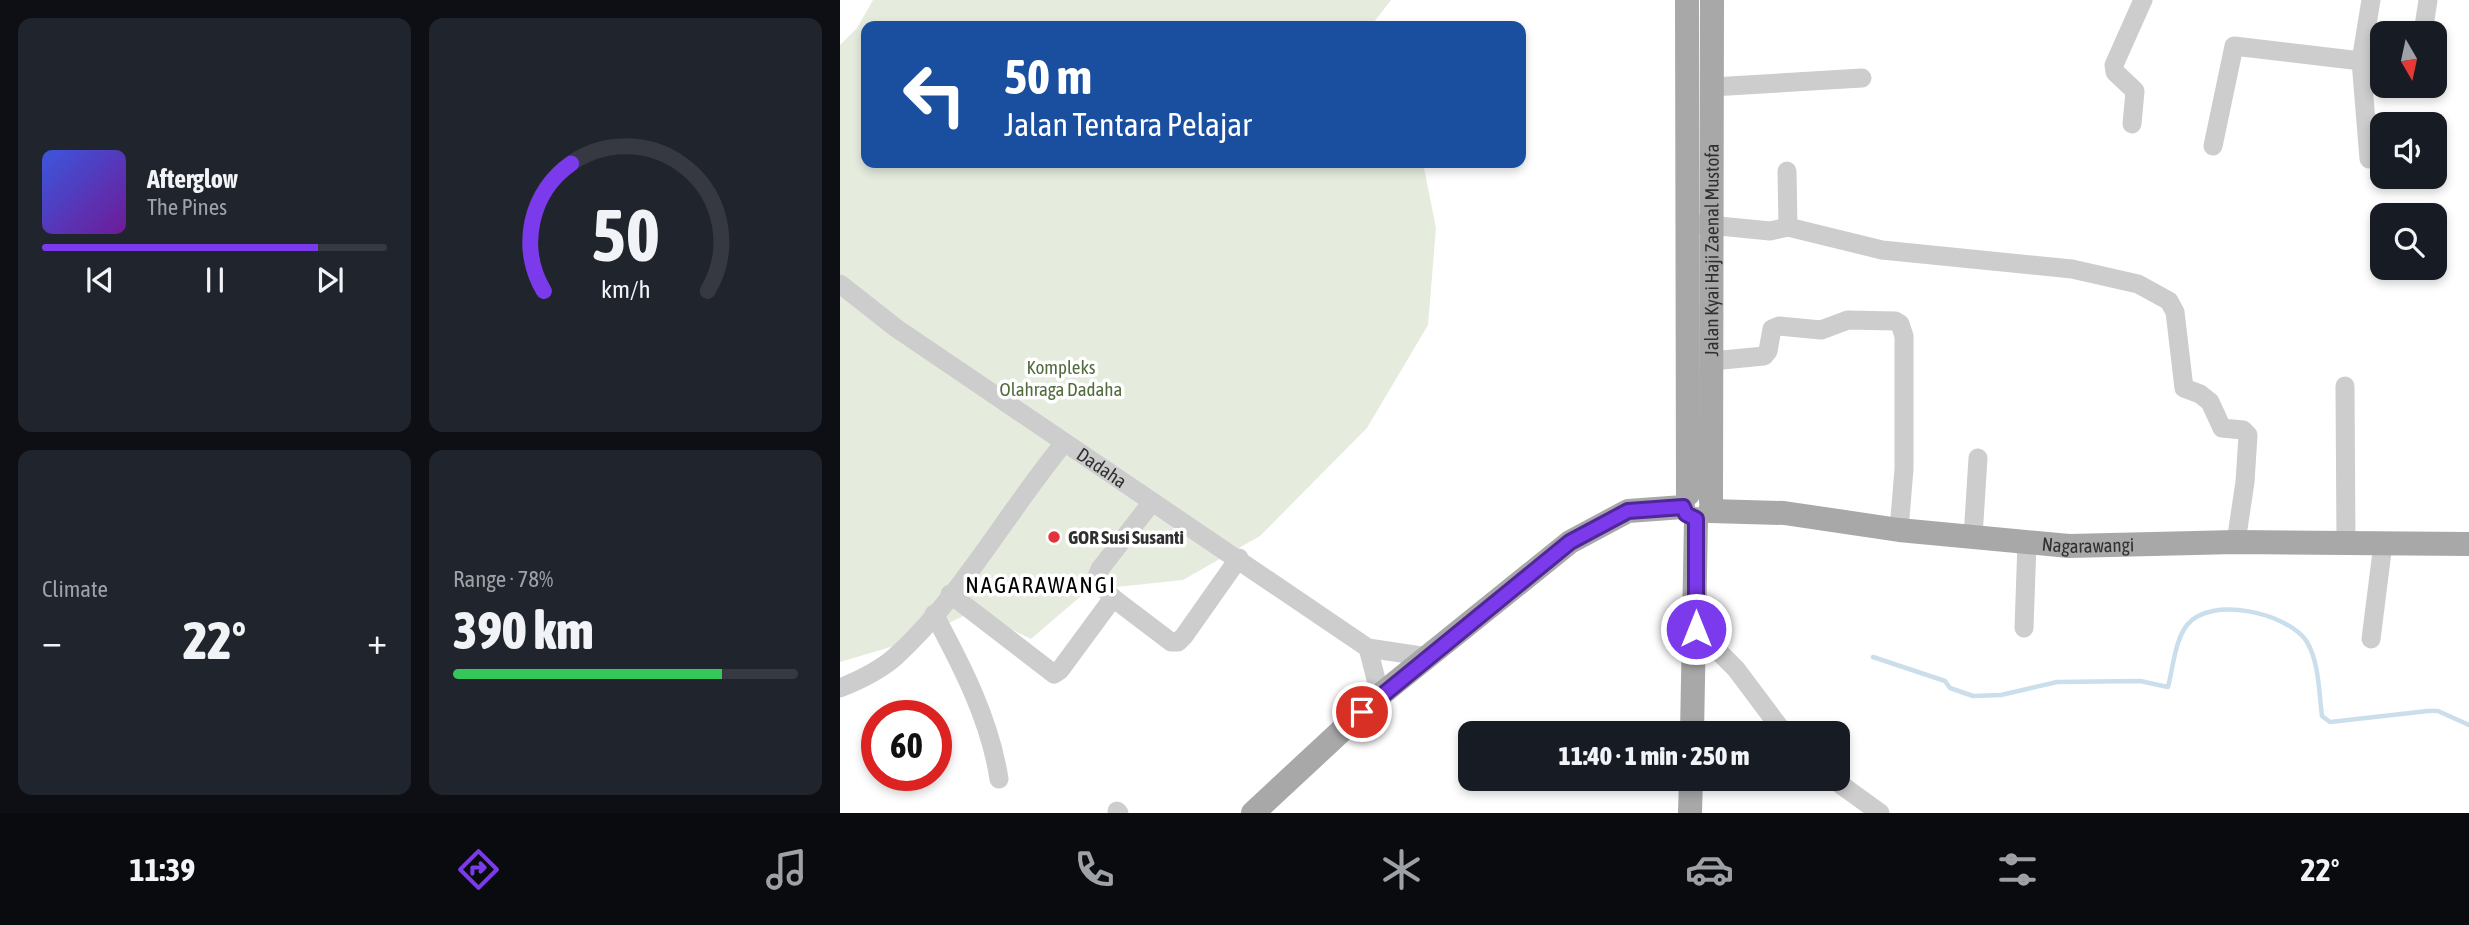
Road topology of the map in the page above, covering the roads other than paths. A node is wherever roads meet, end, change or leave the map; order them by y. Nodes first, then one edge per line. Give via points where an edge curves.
1 (1687, 0) edge
2 (1712, 0) edge
3 (2143, 0) edge
4 (2371, 0) edge
5 (2428, 0) edge
6 (2425, 21) edge
7 (2361, 61) junction
8 (1862, 78) dead end
9 (1712, 87) junction
10 (2132, 124) dead end
11 (2213, 146) dead end
12 (2370, 159) dead end
13 (1787, 171) dead end
14 (1687, 223) junction
15 (1713, 226) junction
16 (1788, 227) junction
17 (840, 284) edge
18 (1712, 361) junction
19 (2345, 386) dead end
20 (1064, 443) junction
21 (1978, 458) dead end
22 (1152, 502) junction
23 (1698, 506) junction
24 (1899, 530) junction
25 (1973, 537) junction
26 (2027, 542) junction
27 (2236, 542) junction
28 (2346, 544) junction
29 (2383, 544) junction
30 (2469, 544) edge
31 (1239, 558) junction
32 (950, 594) junction
33 (1113, 598) junction
34 (934, 614) junction
35 (2024, 628) dead end
36 (1696, 629) junction
37 (2371, 639) dead end
38 (1368, 648) junction
39 (1428, 657) junction
40 (840, 688) edge
41 (1380, 695) junction
42 (1692, 721) edge
43 (1775, 721) edge
44 (999, 779) dead end
45 (1691, 791) edge
46 (1850, 791) edge
47 (1253, 813) edge
48 (1690, 813) edge
49 (1880, 813) edge

1 - 14 main road, Jalan Kyai Haji Zaenal Mustofa
2 - 9 main road, Jalan Kyai Haji Zaenal Mustofa
3 - 10 street via 2114,65 2134,91
4 - 7 street
5 - 6 street
7 - 11 street via 2234,46
7 - 12 street
8 - 9 street
9 - 15 main road, Jalan Kyai Haji Zaenal Mustofa
13 - 16 street
14 - 15 street
14 - 23 main road, Jalan Kyai Haji Zaenal Mustofa
15 - 16 street via 1770,231
15 - 18 main road, Jalan Kyai Haji Zaenal Mustofa
16 - 27 street via 1882,250 2099,273 2138,284 2169,301 2177,319 2183,388 2210,402 2222,428 2244,430 2248,435
17 - 20 street, Dadaha
18 - 23 main road, Jalan Kyai Haji Zaenal Mustofa
18 - 24 street via 1763,356 1772,328 1779,326 1821,330 1848,320 1900,324 1905,446
19 - 28 street
20 - 22 street, Dadaha
20 - 32 street
21 - 25 street
22 - 31 street, Dadaha
22 - 33 street via 1096,575 1097,583
23 - 24 main road, Nagarawangi
23 - 36 main road, Jalan Kyai Haji Zaenal Mustofa
23 - 39 main road, Nagarawangi via 1628,511 1570,542
24 - 25 main road, Nagarawangi
25 - 26 main road, Nagarawangi
26 - 27 main road, Nagarawangi via 2069,546
26 - 35 street
27 - 28 main road, Nagarawangi
28 - 29 main road, Nagarawangi
29 - 30 main road, Nagarawangi
29 - 37 street
31 - 33 street via 1176,643
31 - 38 street, Dadaha
32 - 33 street via 1054,674
32 - 34 street
34 - 40 street via 888,662
34 - 44 street via 967,677 996,757
36 - 42 main road, Jalan Kyai Haji Zaenal Mustofa
36 - 43 street via 1736,669
38 - 39 street, Dadaha
38 - 41 street
39 - 41 main road, Nagarawangi
41 - 47 main road, Nagarawangi
45 - 48 main road
46 - 49 street

